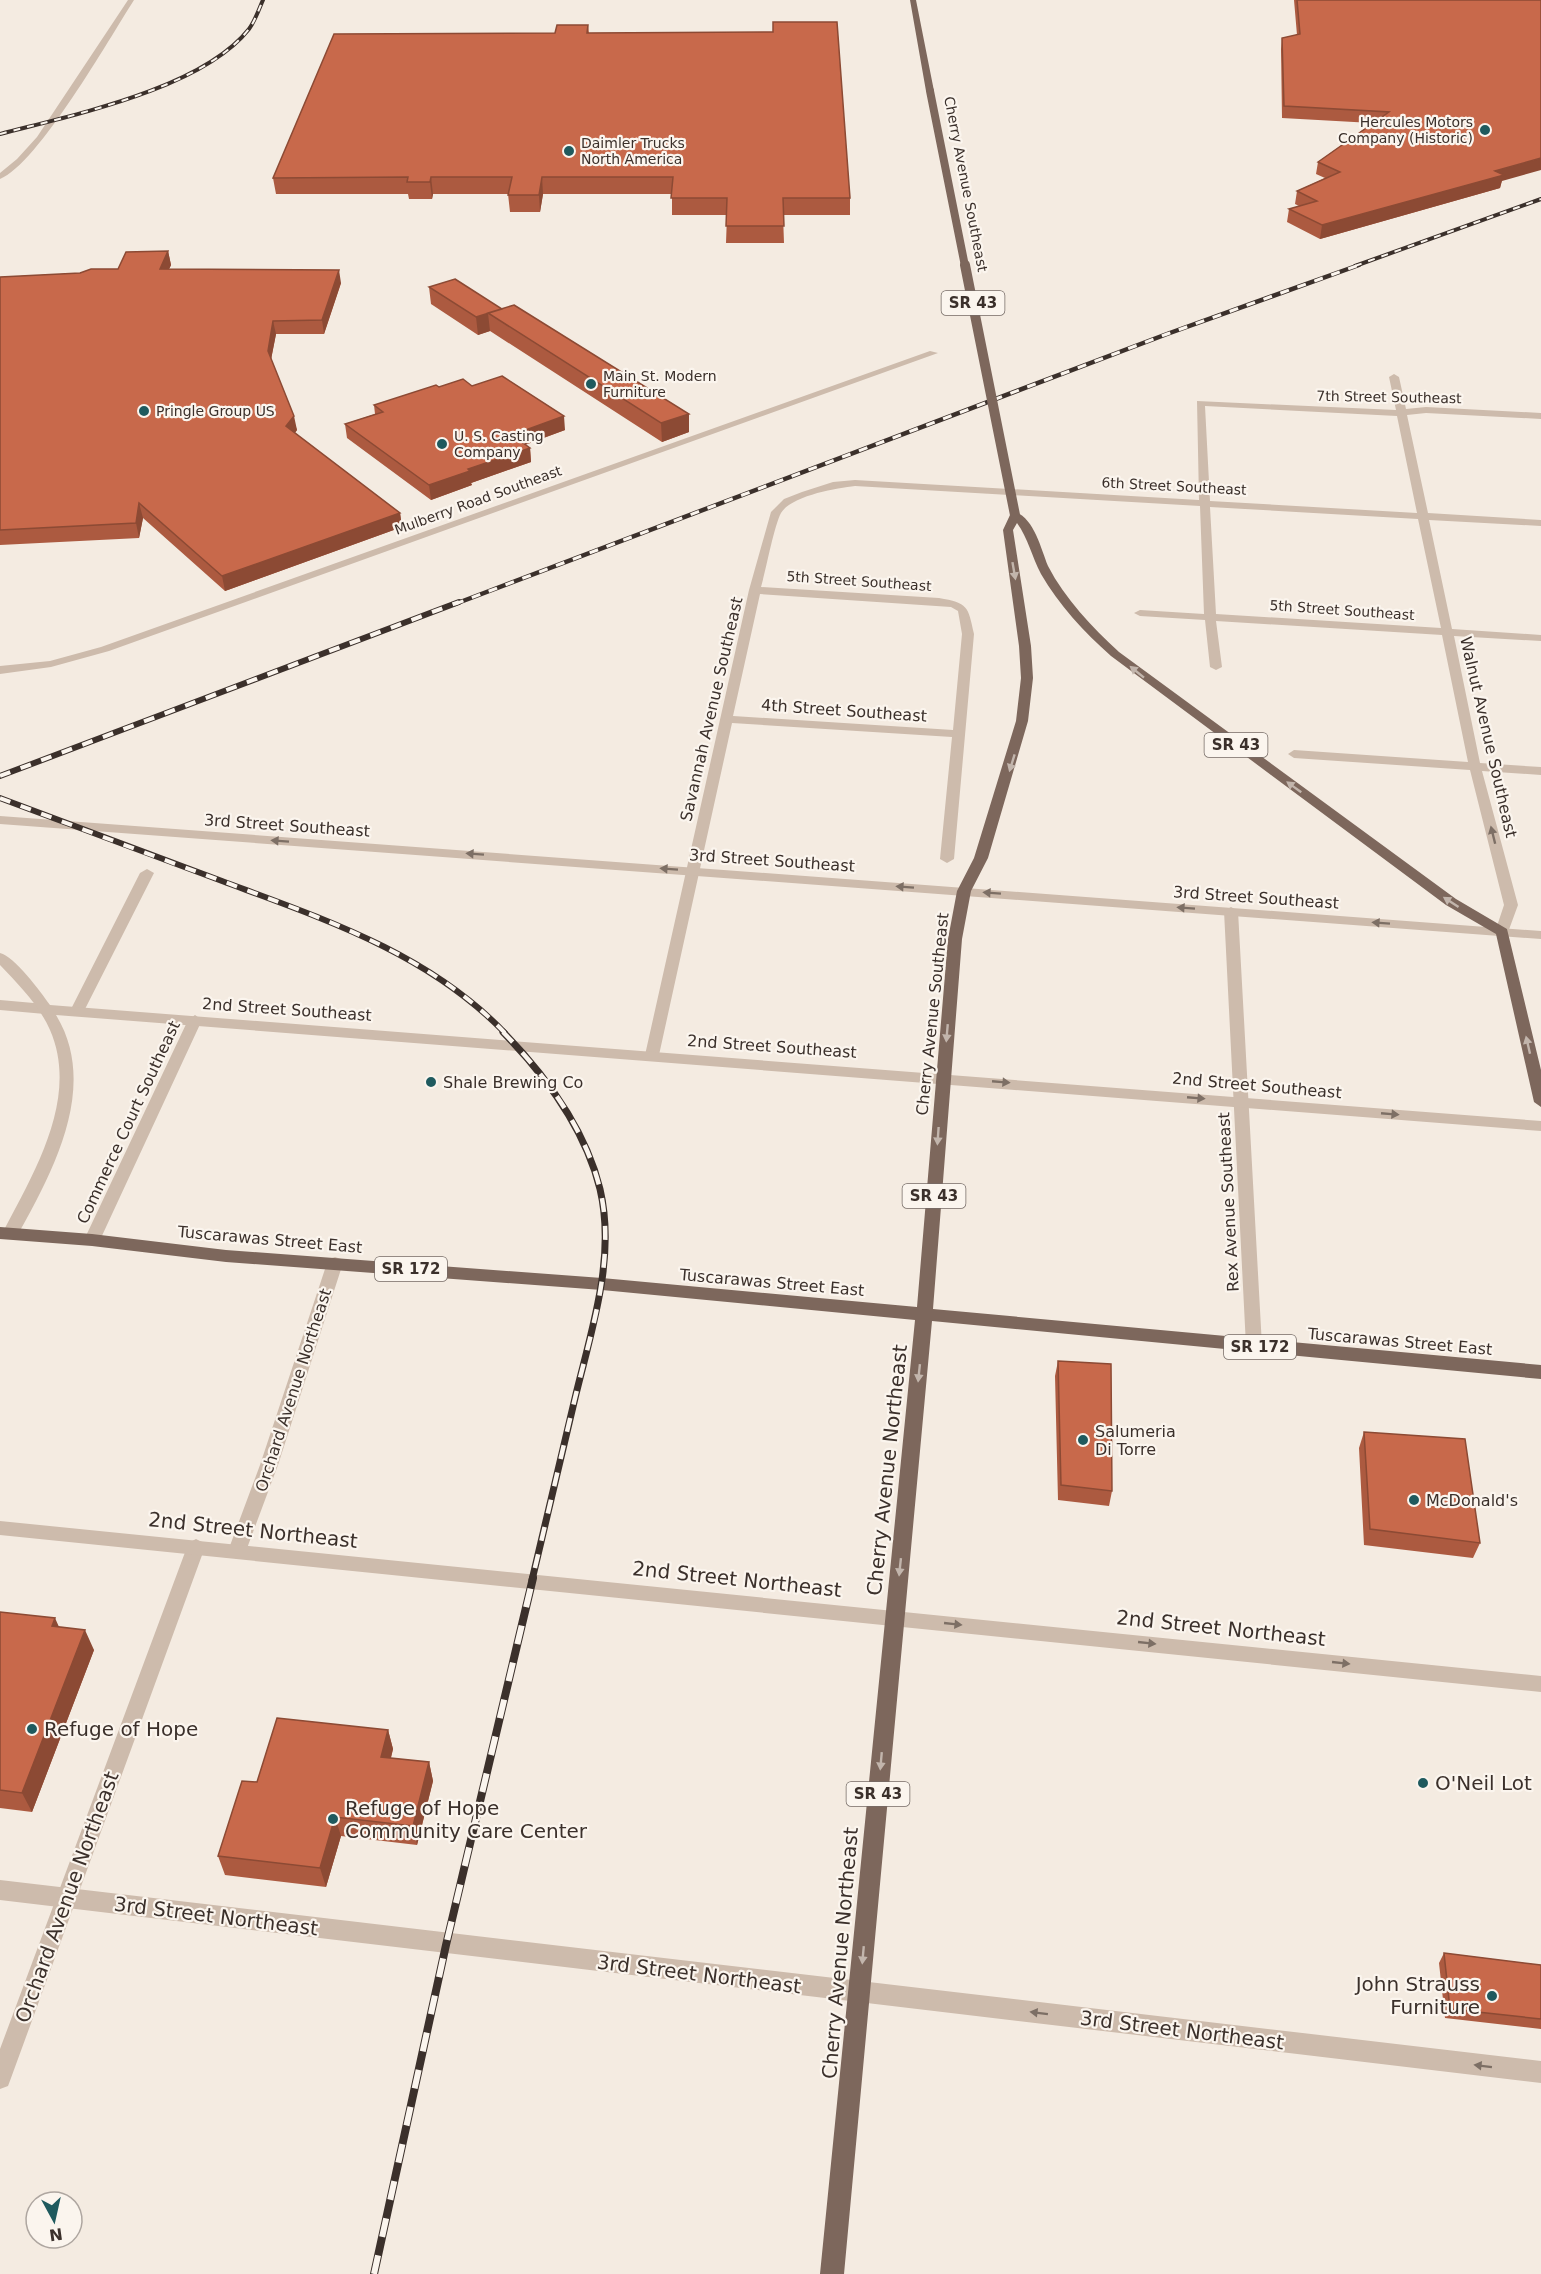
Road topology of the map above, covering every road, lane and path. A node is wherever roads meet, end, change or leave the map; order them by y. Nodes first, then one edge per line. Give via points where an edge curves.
1 (131, 0) edge
2 (913, 0) edge
3 (0, 177) edge
4 (933, 353) dead end
5 (1394, 377) dead end
6 (1402, 412) junction
7 (1541, 416) edge
8 (806, 494) joint
9 (1204, 503) junction
10 (1015, 514) junction
11 (1424, 516) junction
12 (1541, 523) edge
13 (755, 590) junction
14 (1140, 612) dead end
15 (1210, 616) junction
16 (1447, 633) junction
17 (1541, 638) edge
18 (1216, 667) dead end
19 (0, 670) edge
20 (726, 720) junction
21 (960, 734) junction
22 (1294, 754) dead end
23 (1475, 767) junction
24 (1541, 771) edge
25 (0, 820) edge
26 (947, 859) dead end
27 (692, 871) junction
28 (147, 873) dead end
29 (964, 891) junction
30 (1231, 911) junction
31 (1502, 932) junction
32 (1541, 935) edge
33 (0, 957) edge
34 (0, 1005) edge
35 (45, 1009) junction
36 (77, 1011) junction
37 (195, 1020) junction
38 (652, 1055) junction
39 (943, 1077) junction
40 (1240, 1102) junction
41 (1541, 1102) edge
42 (1541, 1126) edge
43 (5, 1233) edge
44 (92, 1240) junction
45 (335, 1263) junction
46 (924, 1315) junction
47 (1254, 1346) junction
48 (1541, 1372) edge
49 (0, 1528) edge
50 (196, 1547) junction
51 (237, 1551) junction
52 (895, 1618) junction
53 (1541, 1684) edge
54 (0, 1890) edge
55 (66, 1898) junction
56 (860, 1992) junction
57 (1541, 2072) edge
58 (0, 2078) edge
59 (832, 2274) edge

1 - 3 street via 40,138
2 - 10 main road, Cherry Avenue Southeast / SR 43, bridge
4 - 19 street, Mulberry Road Southeast via 105,649 32,667
5 - 6 street, Walnut Avenue Southeast
6 - 7 street, 7th Street Southeast
6 - 9 street, 7th Street Southeast via 1200,404
6 - 11 street, Walnut Avenue Southeast
8 - 9 street, 6th Street Southeast via 855,483
8 - 13 street, Savannah Avenue Southeast via 776,512
9 - 11 street, 6th Street Southeast
9 - 15 street
10 -> 29 main road, Cherry Avenue Southeast / SR 43 via 1008,530 1026,646 1022,721 981,858
31 -> 10 main road, Cherry Avenue Southeast / SR 43 via 1450,902 1115,654 1084,625 1058,592 1030,533
11 - 12 street, 6th Street Southeast
11 - 16 street, Walnut Avenue Southeast
13 - 20 street, Savannah Avenue Southeast
13 - 21 street, 5th Street Southeast via 939,601 960,607 966,615 968,634
14 - 15 street, 5th Street Southeast
15 - 16 street, 5th Street Southeast
15 - 18 street
16 - 17 street, 5th Street Southeast
16 - 23 street, Walnut Avenue Southeast
20 - 21 street, 4th Street Southeast
20 - 27 street, Savannah Avenue Southeast
21 - 26 street
22 - 23 street
23 - 24 street
31 -> 23 street, Walnut Avenue Southeast via 1511,905
27 -> 25 street, 3rd Street Southeast
29 -> 27 street, 3rd Street Southeast
27 - 38 street, Savannah Avenue Southeast
28 - 36 street
30 -> 29 street, 3rd Street Southeast
29 -> 39 main road, Cherry Avenue Southeast / SR 43 via 954,939
31 -> 30 street, 3rd Street Southeast
30 - 40 street, Rex Avenue Southeast
31 - 32 street, 3rd Street Southeast
41 -> 31 main road, Walnut Avenue Southeast
33 - 35 street
34 - 35 street, 2nd Street Southeast
35 - 36 street, 2nd Street Southeast
35 - 43 street via 62,1041 67,1065 66,1090 54,1143
36 - 37 street, 2nd Street Southeast
37 - 38 street, 2nd Street Southeast
37 - 44 street, Commerce Court Southeast
38 - 39 street, 2nd Street Southeast
39 -> 40 street, 2nd Street Southeast
39 -> 46 main road, Cherry Avenue Southeast / SR 43
40 -> 42 street, 2nd Street Southeast
40 - 47 street, Rex Avenue Southeast
43 - 44 main road, Tuscarawas Street East / SR 172
44 - 45 main road, Tuscarawas Street East / SR 172 via 226,1256
45 - 46 main road, Tuscarawas Street East / SR 172
45 - 51 street, Orchard Avenue Northeast
46 - 47 main road, Tuscarawas Street East / SR 172
46 -> 52 main road, Cherry Avenue Northeast / SR 43
47 - 48 main road, Tuscarawas Street East / SR 172
49 - 50 street, 2nd Street Northeast
50 - 51 street, 2nd Street Northeast
50 - 55 street, Orchard Avenue Northeast
51 - 52 street, 2nd Street Northeast
52 -> 53 street, 2nd Street Northeast
52 -> 56 main road, Cherry Avenue Northeast / SR 43
54 - 55 street, 3rd Street Northeast
55 - 56 street, 3rd Street Northeast
55 - 58 street, Orchard Avenue Northeast
57 -> 56 street, 3rd Street Northeast
56 - 59 main road, Cherry Avenue Northeast / SR 43

